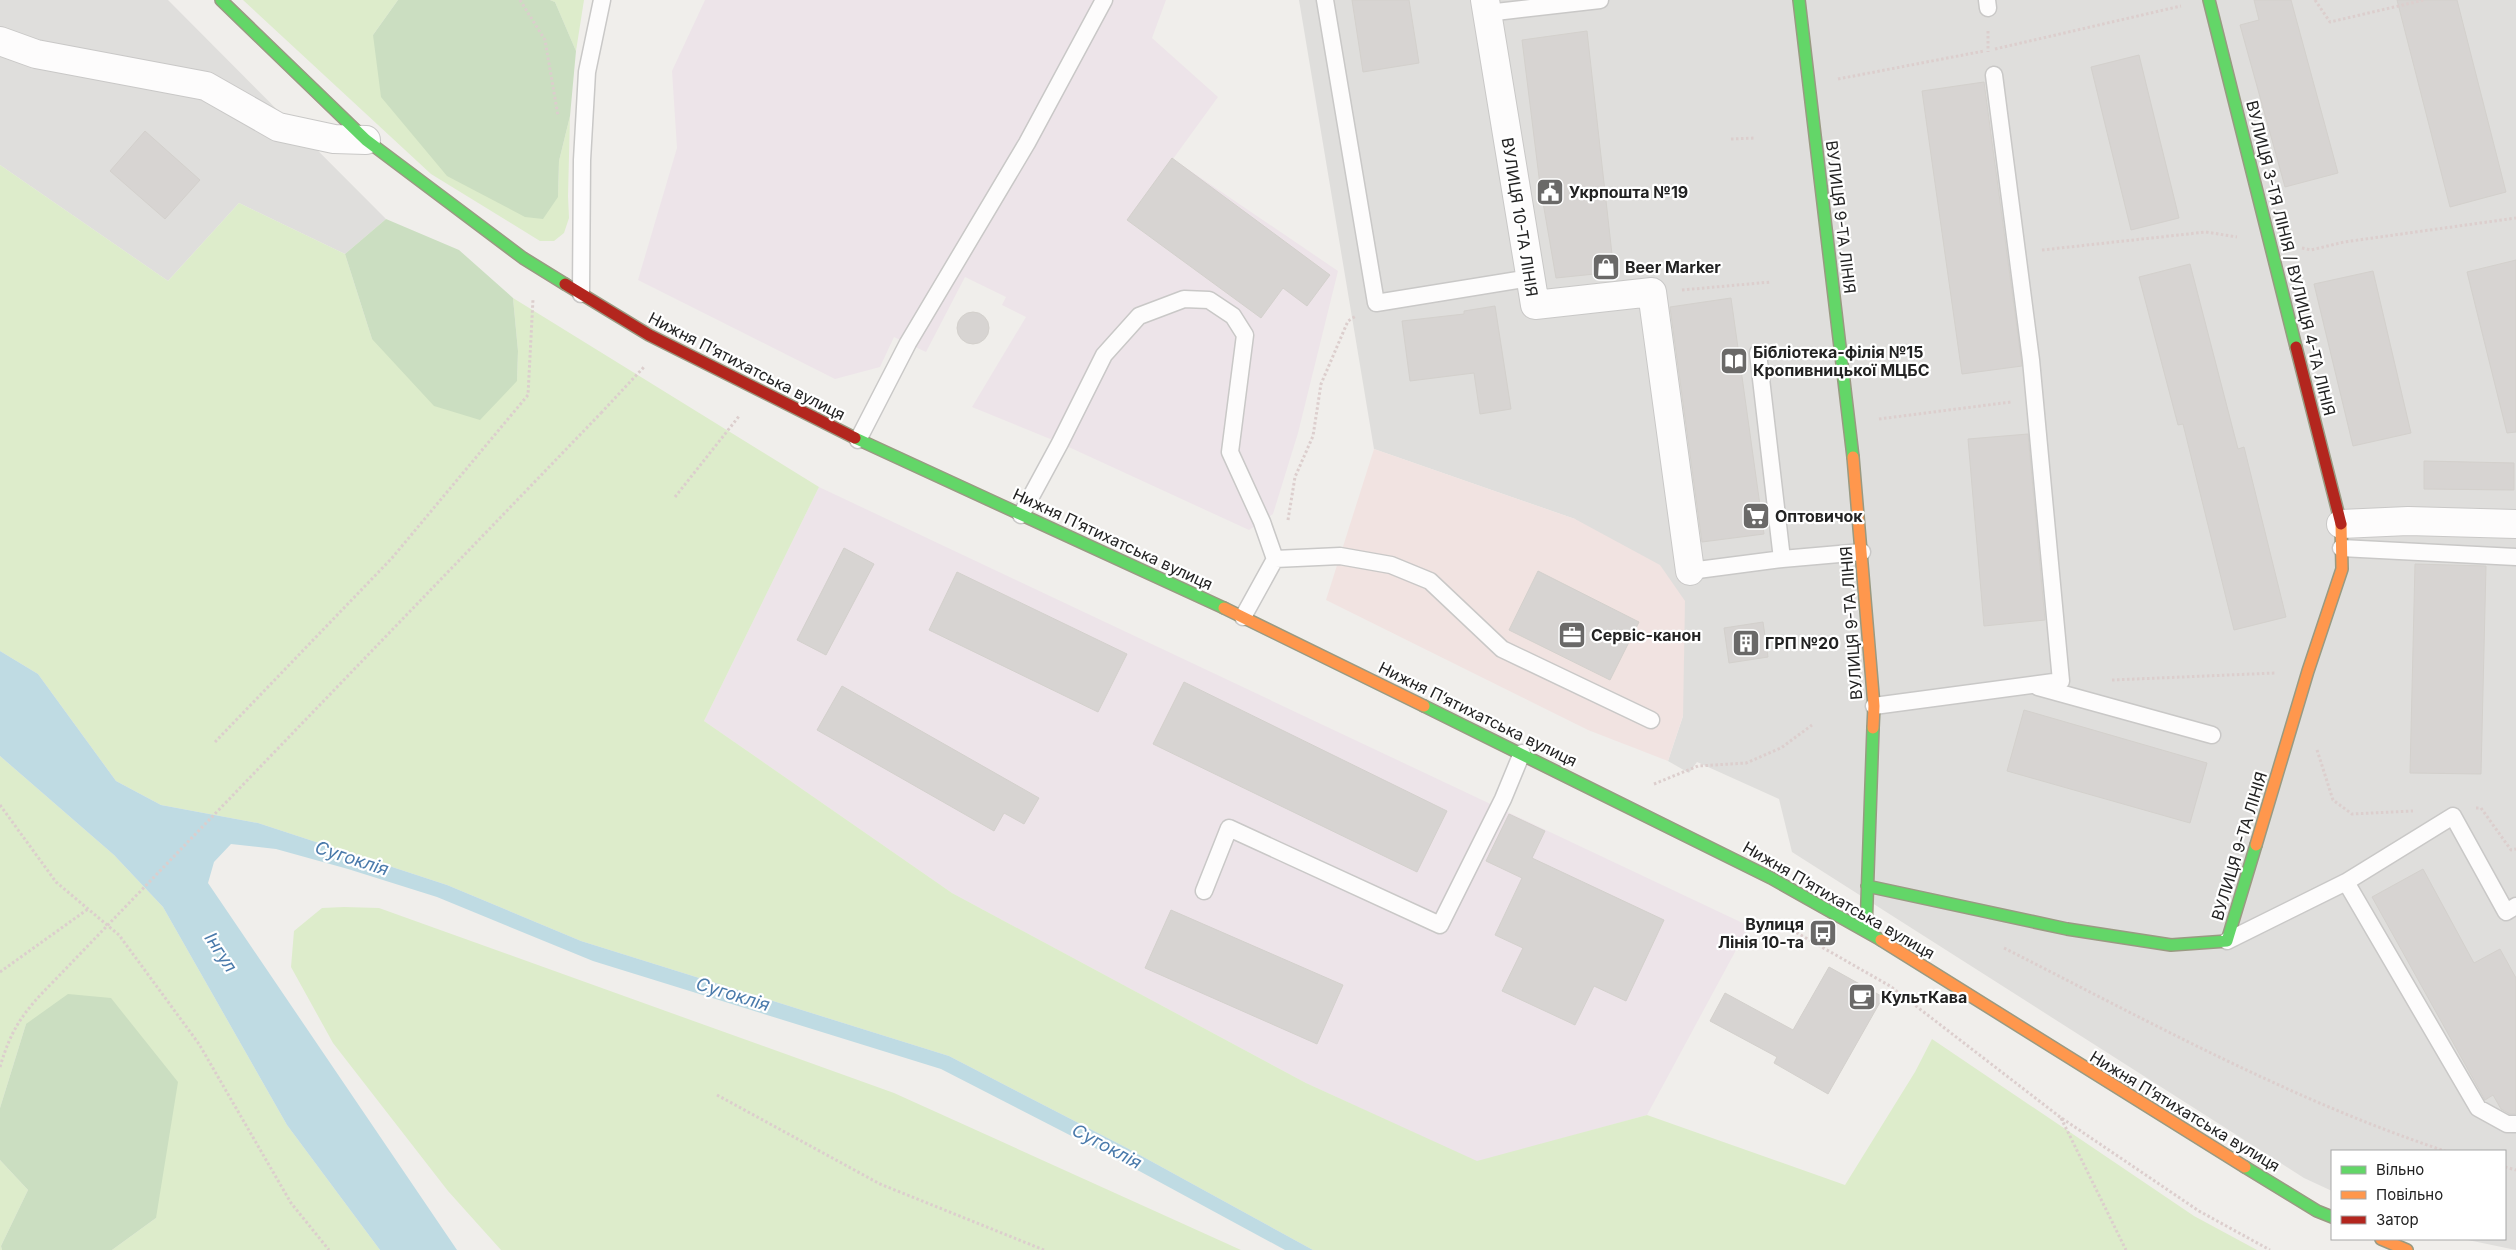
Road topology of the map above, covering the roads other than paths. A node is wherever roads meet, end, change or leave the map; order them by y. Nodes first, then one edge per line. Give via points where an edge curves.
1 (222, 0) edge
2 (602, 0) edge
3 (1104, 0) edge
4 (1325, 0) edge
5 (1600, 0) edge
6 (1799, 0) edge
7 (2209, 0) edge
8 (1486, 7) edge
9 (0, 41) edge
10 (1994, 75) dead end
11 (366, 140) junction
12 (1530, 278) junction
13 (581, 294) junction
14 (1758, 353) dead end
15 (858, 440) junction
16 (1020, 515) junction
17 (2516, 524) edge
18 (2341, 536) junction
19 (1862, 552) junction
20 (2516, 557) edge
21 (1275, 559) junction
22 (1782, 559) junction
23 (1690, 571) joint
24 (1243, 617) junction
25 (2031, 685) junction
26 (1874, 706) junction
27 (1651, 720) dead end
28 (2212, 735) dead end
29 (1522, 753) junction
30 (2346, 882) junction
31 (1867, 886) junction
32 (1204, 891) dead end
33 (2516, 906) edge
34 (1866, 930) junction
35 (2227, 942) junction
36 (2516, 1124) edge
37 (2331, 1217) edge
38 (2383, 1240) edge
39 (2407, 1250) edge

1 - 11 street, Нижня Пʼятихатська вулиця
2 - 13 lane via 587,72 582,160
3 - 15 lane via 1027,143 908,342
4 - 12 lane via 1376,303
5 - 8 lane
6 - 19 street, ВУЛИЦЯ 9-ТА ЛІНІЯ via 1850,422
7 - 18 street, ВУЛИЦЯ 3-ТЯ ЛІНІЯ / ВУЛИЦЯ 4-ТА ЛІНІЯ
8 - 12 street, ВУЛИЦЯ 10-ТА ЛІНІЯ
9 - 11 street via 36,54 206,86 278,127 334,139
10 - 25 lane via 2034,399 2060,681
11 - 13 street, Нижня Пʼятихатська вулиця via 522,258
12 - 23 street, ВУЛИЦЯ 10-ТА ЛІНІЯ via 1534,305 1652,292
13 - 15 street, Нижня Пʼятихатська вулиця via 648,335
14 - 22 lane
15 - 16 street, Нижня Пʼятихатська вулиця
16 - 21 lane via 1104,355 1140,316 1184,299 1209,300 1233,316 1245,335 1230,452
16 - 24 street, Нижня Пʼятихатська вулиця
17 - 18 street via 2408,521
18 - 20 lane
18 - 35 street, ВУЛИЦЯ 9-ТА ЛІНІЯ via 2342,569
19 - 22 lane
19 - 26 street, ВУЛИЦЯ 9-ТА ЛІНІЯ
21 - 24 lane
21 - 27 lane via 1340,556 1391,565 1430,581 1502,649
22 - 23 lane
24 - 29 street, Нижня Пʼятихатська вулиця
25 - 26 lane
25 - 28 lane
26 - 31 street, ВУЛИЦЯ 9-ТА ЛІНІЯ
29 - 32 lane via 1503,799 1440,925 1229,828
29 - 34 street, Нижня Пʼятихатська вулиця via 1771,878
30 - 33 lane via 2453,816 2506,912
30 - 35 lane
30 - 36 lane via 2478,1108 2507,1124
31 - 34 street, ВУЛИЦЯ 9-ТА ЛІНІЯ
31 - 35 street, ВУЛИЦЯ 9-ТА ЛІНІЯ via 2067,929 2171,945
34 - 37 street, Нижня Пʼятихатська вулиця via 2076,1063
38 - 39 street

